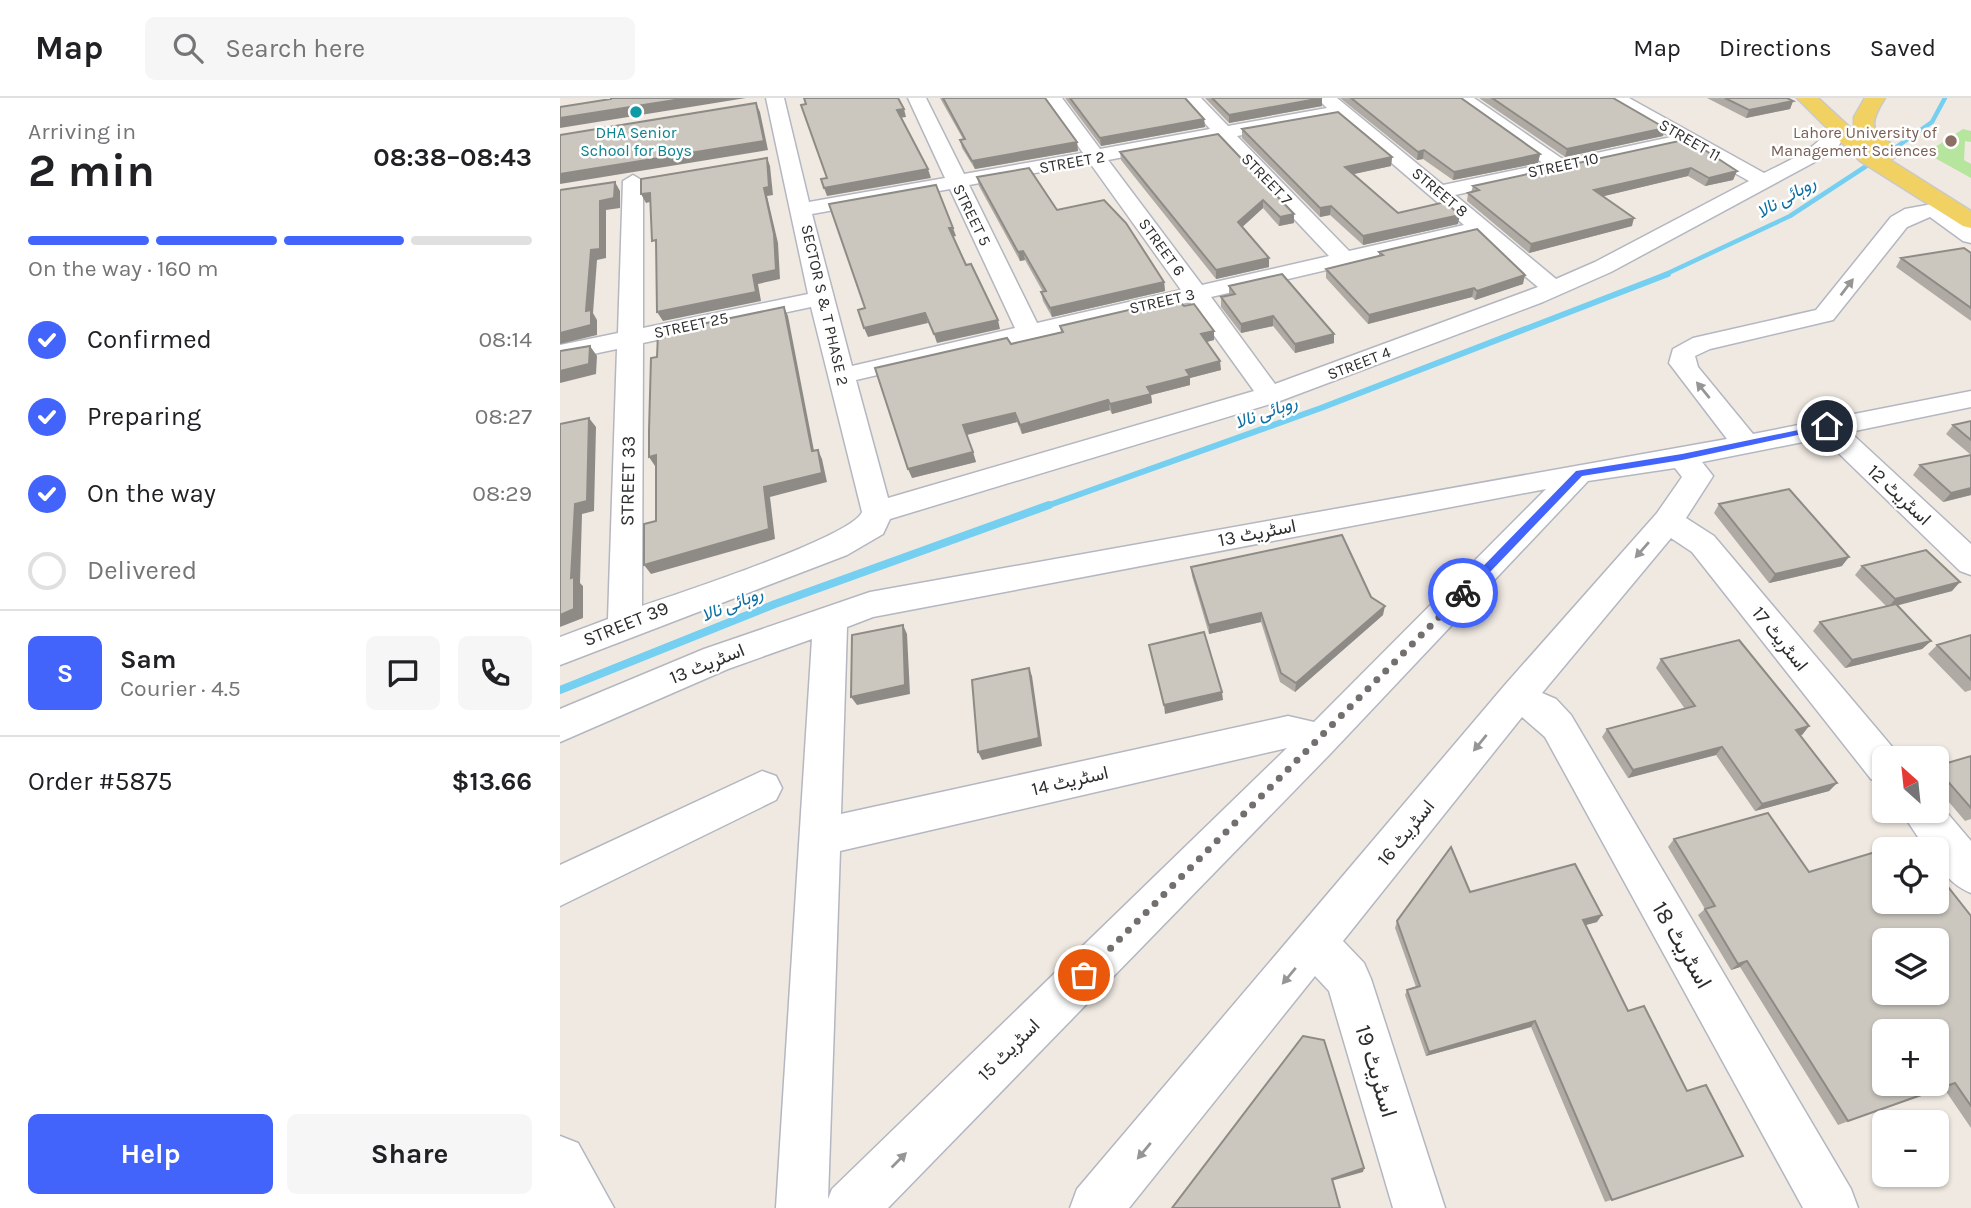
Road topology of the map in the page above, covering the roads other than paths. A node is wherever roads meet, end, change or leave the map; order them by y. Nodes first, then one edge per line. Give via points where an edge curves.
1 (917, 98) edge
2 (1053, 98) edge
3 (1191, 98) edge
4 (1462, 98) edge
5 (1616, 98) edge
6 (1807, 98) edge
7 (1874, 99) edge
8 (777, 100) edge
9 (1836, 100) edge
10 (1334, 105) edge
11 (1839, 129) junction
12 (1224, 134) junction
13 (1686, 139) junction
14 (1817, 153) junction
15 (1872, 153) junction
16 (789, 155) junction
17 (1097, 157) junction
18 (763, 159) edge
19 (1560, 166) junction
20 (659, 176) edge
21 (633, 181) junction
22 (1763, 181) junction
23 (956, 182) junction
24 (609, 184) edge
25 (1441, 192) junction
26 (1961, 208) edge
27 (802, 210) junction
28 (1482, 227) junction
29 (1971, 236) edge
30 (1345, 259) junction
31 (1553, 288) junction
32 (1196, 293) junction
33 (821, 298) junction
34 (1029, 331) junction
35 (631, 338) junction
36 (560, 352) edge
37 (841, 376) junction
38 (1270, 395) junction
39 (1971, 399) edge
40 (1827, 426) junction
41 (1745, 443) junction
42 (1682, 457) junction
43 (1579, 473) junction
44 (877, 512) junction
45 (1668, 521) junction
46 (1971, 563) edge
47 (830, 618) junction
48 (625, 624) junction
49 (560, 651) edge
50 (1517, 697) junction
51 (560, 726) edge
52 (1318, 743) junction
53 (1872, 751) edge
54 (762, 788) dead end
55 (1931, 823) edge
56 (820, 836) junction
57 (1971, 873) edge
58 (560, 886) edge
59 (1313, 946) junction
60 (560, 1161) edge
61 (587, 1208) edge
62 (802, 1208) edge
63 (851, 1208) edge
64 (1096, 1208) edge
65 (1419, 1208) edge
66 (1832, 1208) edge

1 - 23 street, STREET 5
2 - 17 street, STREET 6
3 - 12 street, STREET 7
4 - 19 street
5 - 13 street, STREET 11
6 - 11 main road
7 - 9 main road
7 - 15 main road via 1861,119
8 - 16 street, SECTOR S & T PHASE 2
10 - 12 street, STREET 2
10 - 25 street, STREET 8
11 - 14 street via 1831,143
11 - 15 main road
12 - 17 street, STREET 2
12 - 30 street, STREET 7
13 - 19 street, STREET 10
13 - 22 street, STREET 11
14 - 15 street
14 - 22 street, STREET 4
15 - 26 main road
16 - 18 street
16 - 27 street, SECTOR S & T PHASE 2
17 - 23 street, STREET 2
17 - 32 street, STREET 6
19 - 25 street, STREET 10
20 - 21 street
21 - 24 street
21 - 35 street, STREET 33
22 - 31 street, STREET 4 via 1603,267
23 - 27 street, STREET 2
23 - 34 street, STREET 5
25 - 28 street, STREET 8
26 - 29 street
41 -> 26 street via 1689,373 1682,354 1702,343 1824,315 1899,222 1913,214
27 - 33 street, SECTOR S & T PHASE 2
28 - 30 street, STREET 3
28 - 31 street, STREET 8
30 - 32 street, STREET 3
31 - 38 street, STREET 4
32 - 34 street, STREET 3
32 - 38 street, STREET 6
33 - 35 street, STREET 25
33 - 37 street, SECTOR S & T PHASE 2
34 - 37 street, STREET 3
35 - 36 street, STREET 25
35 - 48 street, STREET 33
37 - 44 street, SECTOR S & T PHASE 2
38 - 44 street, STREET 4
39 - 40 street, اسٹریٹ 13
40 - 41 street, اسٹریٹ 13
40 - 46 street, اسٹریٹ 12
41 - 42 street, اسٹریٹ 13
42 - 43 street, اسٹریٹ 13
42 - 45 street, اسٹریٹ 16 via 1698,476
43 - 47 street, اسٹریٹ 13 via 870,605
43 - 52 street, اسٹریٹ 15
44 - 48 street, STREET 39 via 872,526 836,547
45 -> 50 street, اسٹریٹ 16
45 - 53 street, اسٹریٹ 17 via 1703,544
47 - 51 street, اسٹریٹ 13 via 716,659
47 - 56 street
48 - 49 street, STREET 39
50 -> 59 street, اسٹریٹ 16
50 - 66 street, اسٹریٹ 18 via 1543,709 1558,726
52 - 56 street, اسٹریٹ 14 via 1288,732
63 -> 52 street, اسٹریٹ 15
54 - 58 street
55 - 57 street
56 - 62 street
59 -> 64 street, اسٹریٹ 16
59 - 65 street, اسٹریٹ 19 via 1348,979
60 - 61 street

